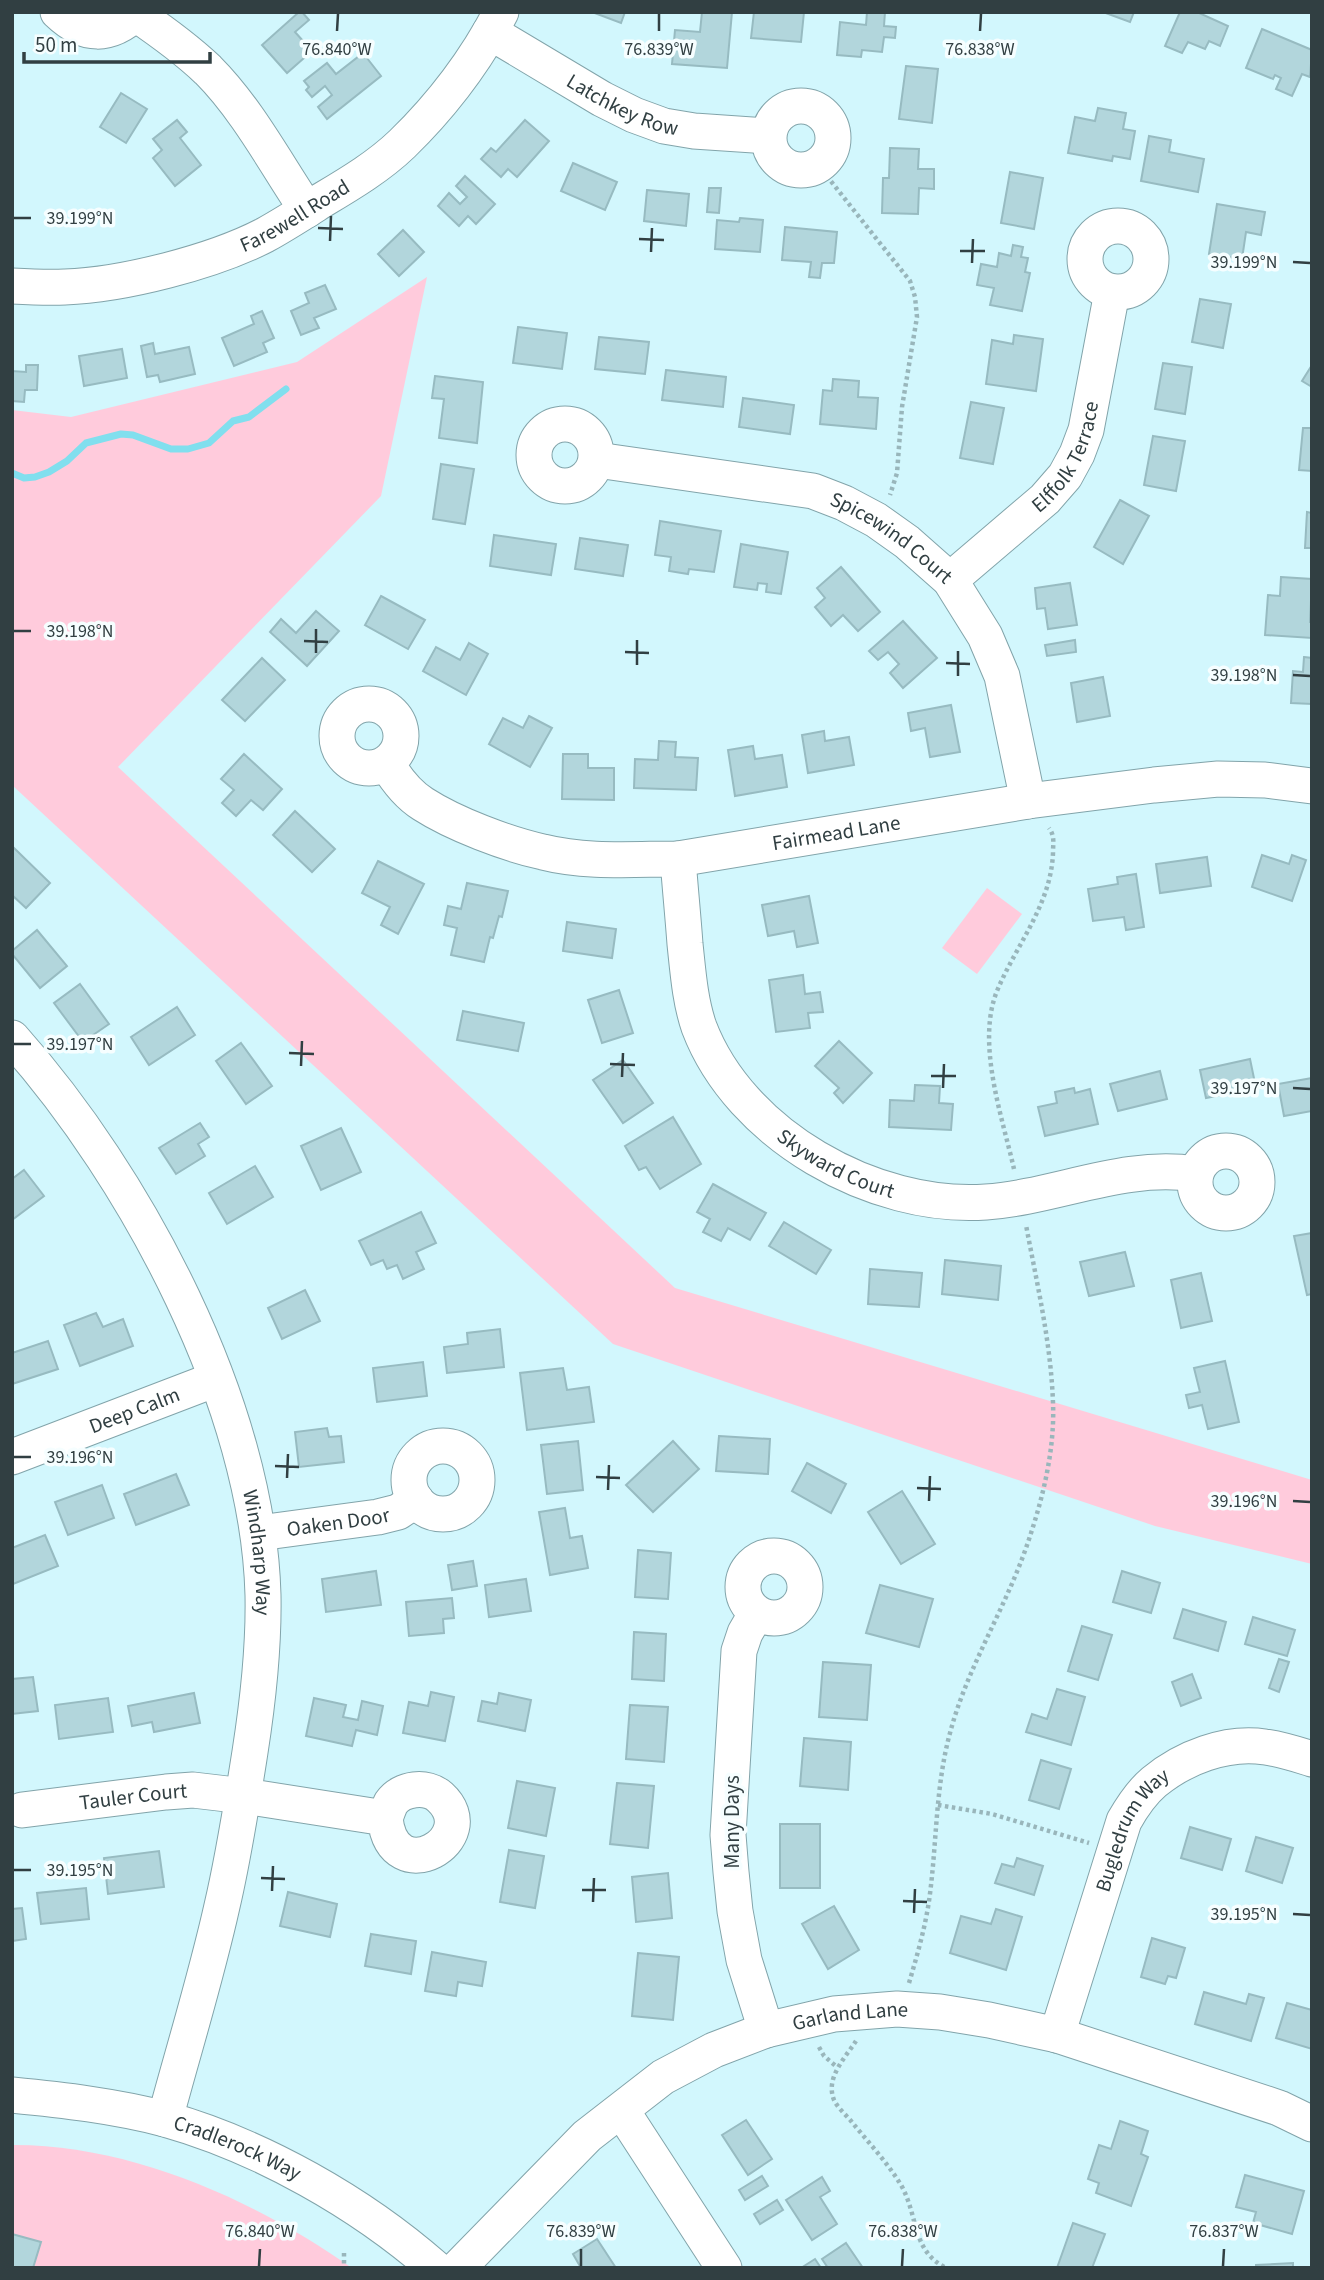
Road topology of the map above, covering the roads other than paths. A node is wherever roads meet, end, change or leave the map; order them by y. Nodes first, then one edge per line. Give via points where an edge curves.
1 (58, 12) edge
2 (136, 13) edge
3 (495, 22) edge
4 (768, 136) junction
5 (307, 210) junction
6 (12, 286) edge
7 (1112, 292) dead end
8 (597, 460) dead end
9 (950, 580) junction
10 (387, 764) dead end
11 (1312, 786) edge
12 (1028, 801) junction
13 (678, 859) junction
14 (18, 1055) edge
15 (1195, 1174) dead end
16 (216, 1379) junction
17 (12, 1457) edge
18 (416, 1500) dead end
19 (259, 1532) junction
20 (756, 1614) dead end
21 (1312, 1759) edge
22 (244, 1796) junction
23 (15, 1813) edge
24 (385, 1818) dead end
25 (766, 2030) junction
26 (1057, 2035) junction
27 (12, 2095) edge
28 (622, 2111) junction
29 (165, 2119) junction
30 (1312, 2124) edge
31 (435, 2268) edge
32 (458, 2268) edge
33 (724, 2268) edge

1 - 2 street via 82,30 99,32 116,28
2 - 5 street via 209,71
3 - 4 street, Latchkey Row via 602,99 634,115 694,131
3 - 5 street, Farewell Road via 456,81 401,145
4 - 4 street via 779,162 791,169 818,166 829,156 833,142 824,115 811,107 783,111 772,122
5 - 6 street, Farewell Road via 263,236 183,265 65,288
7 - 9 street, Elffolk Terrace via 1086,430 1065,476 1045,499
8 - 9 street, Spicewind Court via 813,491 876,520
9 - 12 street, Spicewind Court via 985,636 1002,676
10 - 13 street, Fairmead Lane via 399,783 422,803 506,841 544,853 589,858
11 - 12 street, Fairmead Lane via 1218,779
12 - 13 street, Fairmead Lane
13 - 15 street, Skyward Court via 693,1007 700,1030 731,1083 784,1137 812,1157 879,1187 956,1202 1021,1199 1140,1172
14 - 16 street, Windharp Way via 62,1098 112,1172 182,1297
16 - 17 street, Deep Calm
16 - 19 street, Windharp Way via 248,1474
18 - 19 street, Oaken Door via 398,1512 378,1517
19 - 22 street, Windharp Way via 260,1660
20 - 25 street, Many Days via 739,1651 728,1835 744,1960
21 - 26 street, Bugledrum Way via 1264,1746 1217,1749 1152,1783 1124,1821
22 - 23 street, Tauler Court via 166,1792
22 - 24 street, Tauler Court
22 - 29 street, Windharp Way via 222,1905
25 - 26 street, Garland Lane via 834,2014 897,2009 940,2012
25 - 28 street, Garland Lane via 713,2050 663,2077
26 - 30 street, Garland Lane via 1279,2108
27 - 29 street, Cradlerock Way
28 - 32 street, Garland Lane via 587,2136
28 - 33 street
29 - 31 street, Cradlerock Way via 263,2157 340,2196

